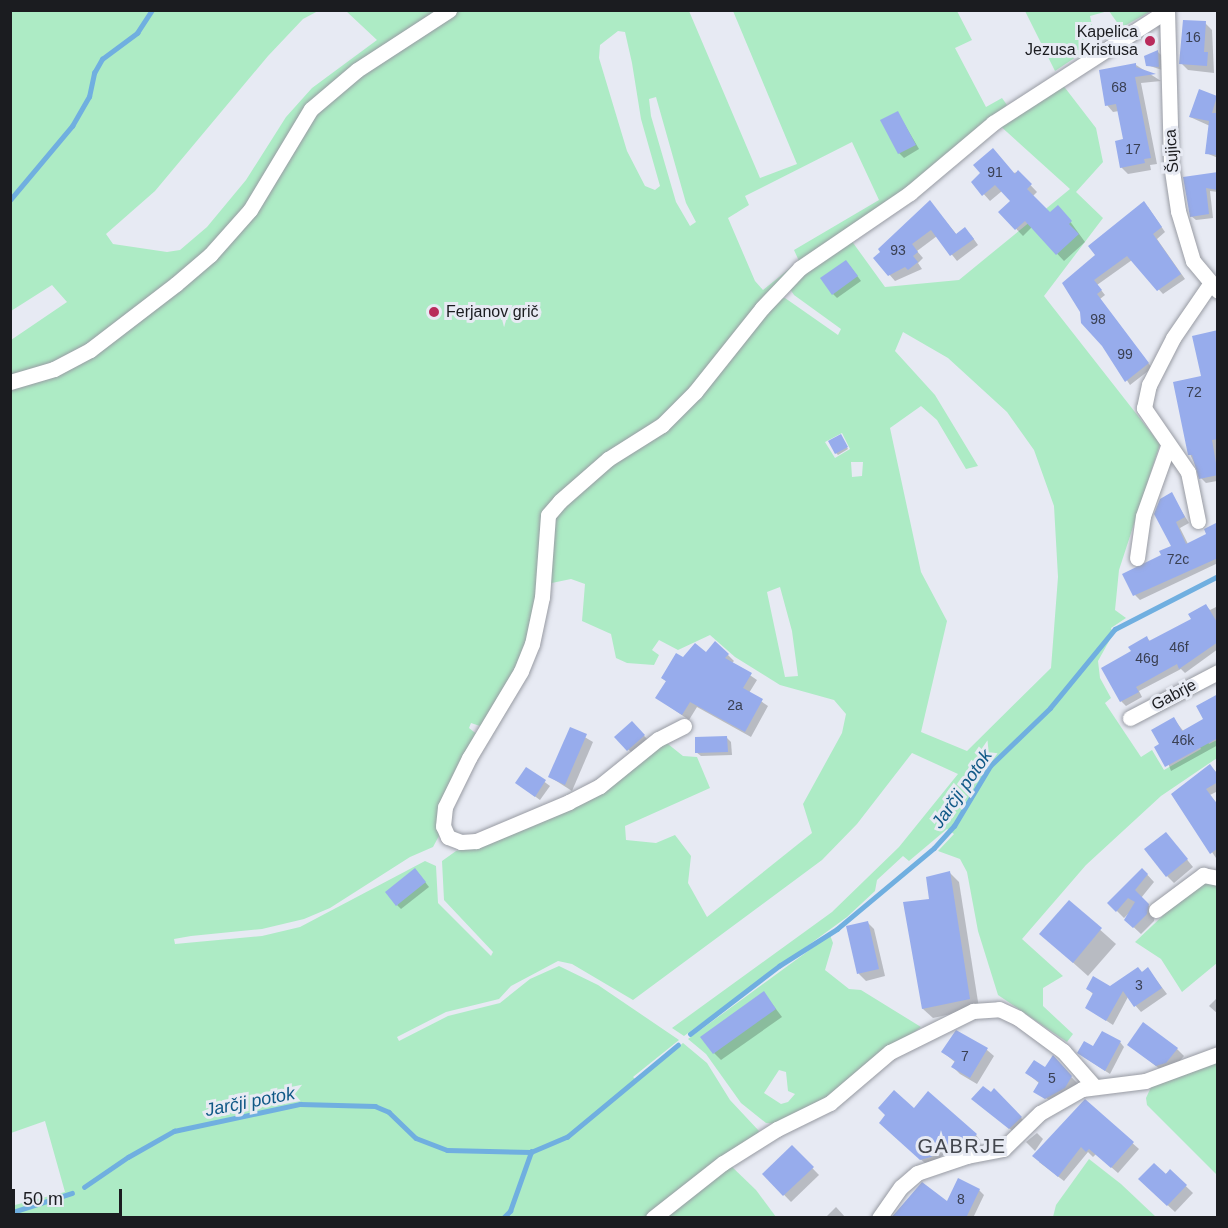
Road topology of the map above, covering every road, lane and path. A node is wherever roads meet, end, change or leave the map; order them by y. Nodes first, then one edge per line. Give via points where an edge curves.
1 (449, 10) edge
2 (1166, 11) edge
3 (1214, 288) edge
4 (10, 382) edge
5 (1168, 446) junction
6 (1198, 521) dead end
7 (1137, 558) dead end
8 (1218, 672) edge
9 (1130, 718) dead end
10 (684, 726) dead end
11 (1218, 878) edge
12 (1156, 910) dead end
13 (1218, 1054) edge
14 (1094, 1086) junction
15 (653, 1218) edge
16 (879, 1218) edge

1 - 4 street via 357,70 311,109 250,210 210,255 176,284 90,350 54,369
2 - 3 street, Šujica via 1171,164 1178,210 1193,261
2 - 10 street via 993,123 910,193 800,268 670,417 608,459 560,501 548,515 542,597 532,644 521,671 445,807 443,826 448,837 461,843 476,841 600,786 658,739
3 - 5 street, Šujica via 1173,338 1149,385 1146,416
5 - 6 street, Šujica via 1188,472
5 - 7 street via 1143,516
8 - 9 street, Gabrje
11 - 12 street via 1203,875
13 - 14 street via 1145,1081
14 - 15 street via 1063,1051 1018,1018 999,1009 973,1011 890,1052 831,1103 777,1129 723,1163
14 - 16 street via 1040,1113 1003,1149 917,1173 901,1187

